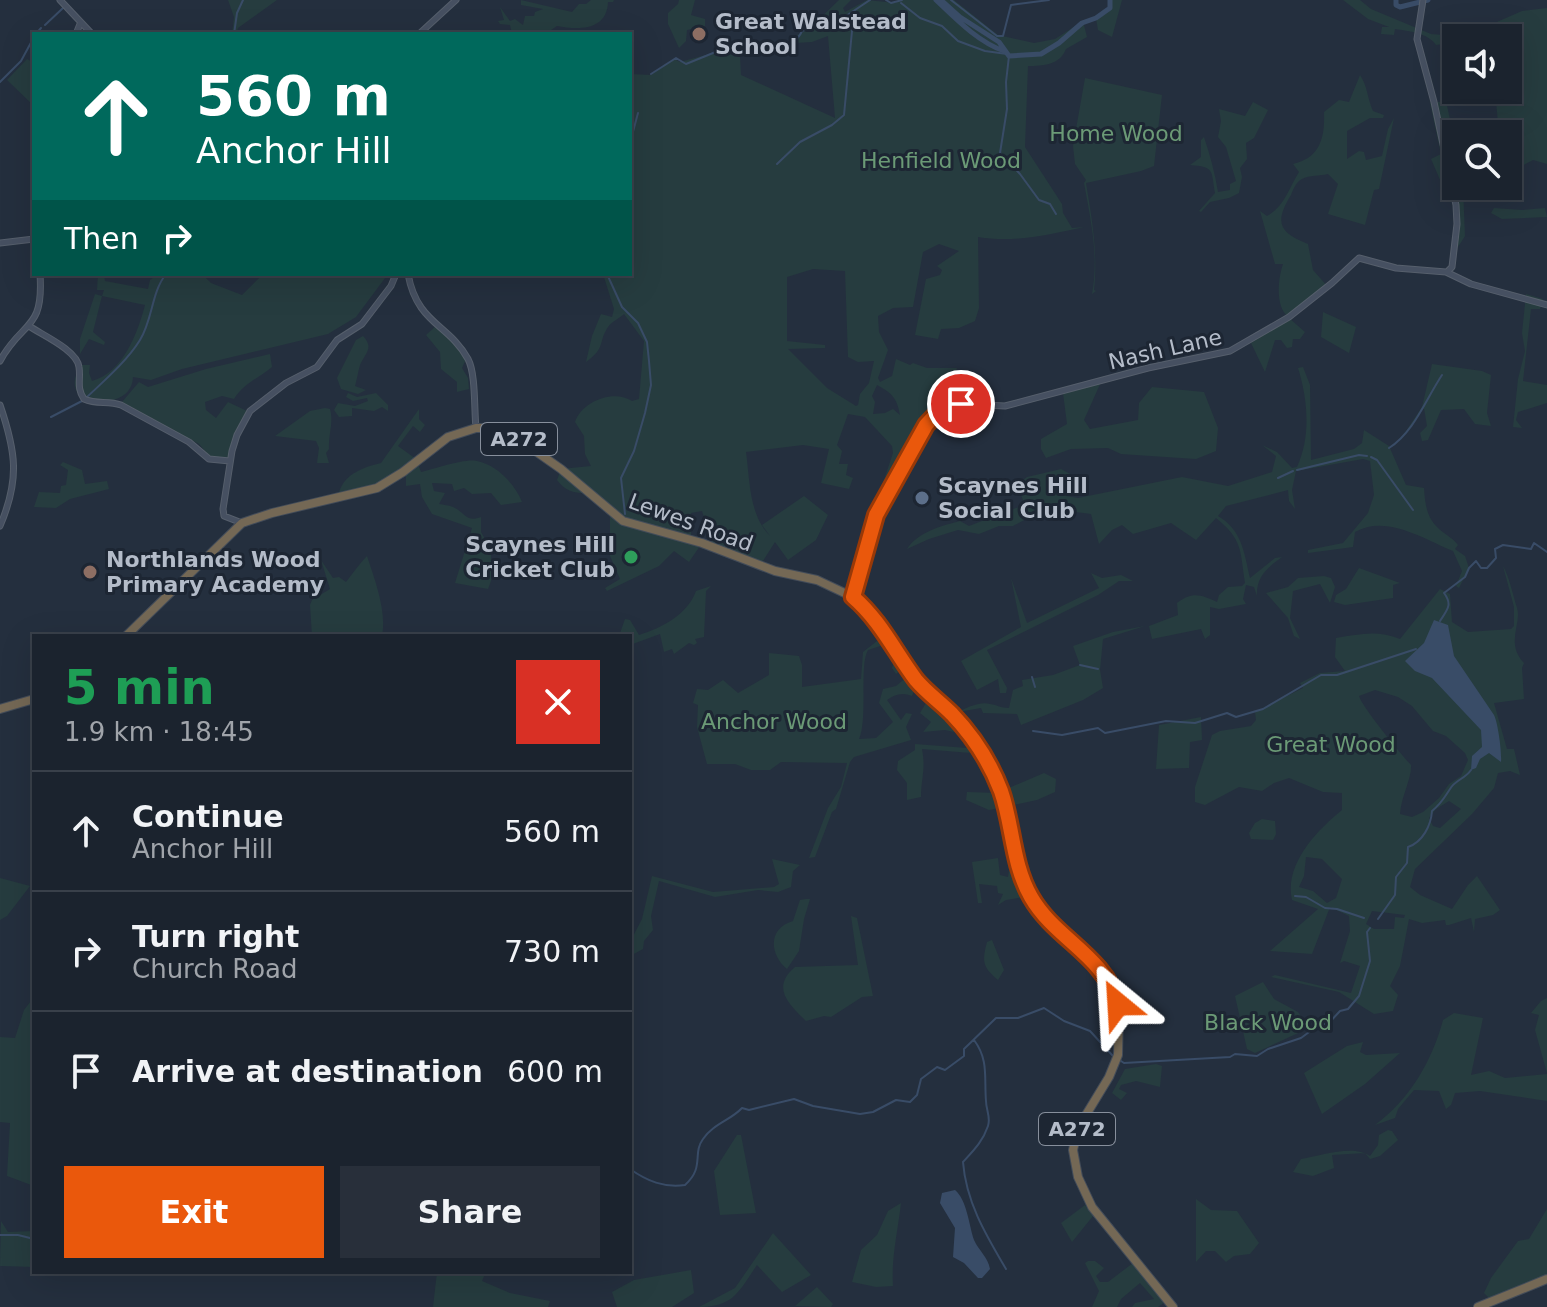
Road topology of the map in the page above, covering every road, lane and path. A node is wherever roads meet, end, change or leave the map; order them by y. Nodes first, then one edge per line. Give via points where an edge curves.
1 (60, 0) edge
2 (456, 0) edge
3 (1423, 2) edge
4 (80, 24) junction
5 (77, 32) edge
6 (90, 32) edge
7 (421, 32) edge
8 (32, 239) edge
9 (0, 243) edge
10 (1449, 270) junction
11 (40, 276) edge
12 (395, 276) edge
13 (409, 276) edge
14 (1547, 305) edge
15 (29, 326) junction
16 (0, 361) edge
17 (0, 405) edge
18 (476, 428) junction
19 (230, 461) junction
20 (242, 523) junction
21 (0, 526) edge
22 (853, 597) junction
23 (128, 634) edge
24 (32, 700) edge
25 (0, 709) edge
26 (1547, 1279) edge
27 (1173, 1307) edge
28 (1478, 1307) edge

1 - 4 street
2 - 7 street
3 - 10 street via 1417,32 1456,205
4 - 5 street
4 - 6 street
8 - 9 street
10 - 14 street via 1471,284
10 - 22 street, Nash Lane via 1396,268 1359,258 1289,317 1230,351 1005,406 961,404 940,410 926,425 876,515
11 - 15 street via 40,303
12 - 19 street via 362,324 337,340 317,367 250,411
13 - 18 street via 415,300 467,357
15 - 16 street
15 - 19 street via 77,361 84,399 121,405 189,442 209,459
17 - 21 street via 15,463 13,491
18 - 20 highway, A272 via 448,437 377,488
18 - 22 highway, Lewes Road / A272 via 514,436 623,521 817,580
19 - 20 street via 223,513
20 - 23 highway, A272
22 - 27 highway, A272 via 875,618 918,681 972,736 994,774 1024,884 1036,905 1112,984 1119,1013 1118,1058 1074,1141 1078,1174 1091,1204
24 - 25 highway
26 - 28 highway

